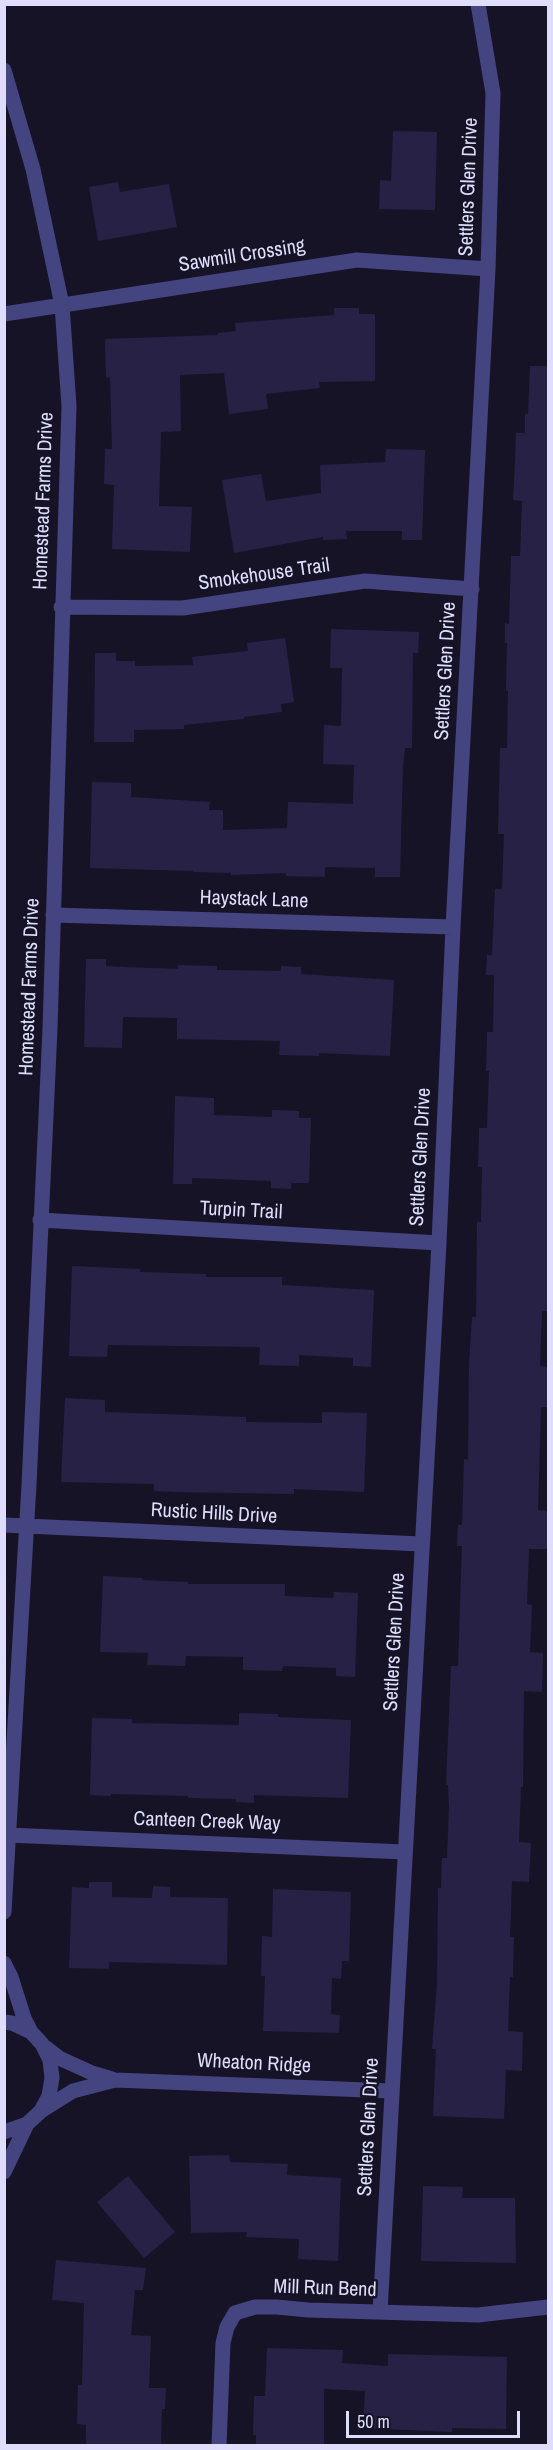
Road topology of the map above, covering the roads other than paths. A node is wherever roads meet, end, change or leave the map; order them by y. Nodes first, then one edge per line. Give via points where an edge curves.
1 (478, 4) edge
2 (4, 70) edge
3 (488, 269) junction
4 (62, 305) junction
5 (4, 314) edge
6 (472, 589) junction
7 (62, 607) junction
8 (53, 915) junction
9 (453, 927) junction
10 (40, 1220) junction
11 (439, 1243) junction
12 (4, 1525) edge
13 (26, 1526) junction
14 (421, 1545) junction
15 (8, 1835) junction
16 (405, 1852) junction
17 (4, 1912) edge
18 (4, 1963) edge
19 (4, 2022) edge
20 (31, 2032) junction
21 (42, 2044) junction
22 (115, 2080) junction
23 (392, 2091) junction
24 (41, 2111) junction
25 (27, 2124) junction
26 (4, 2132) edge
27 (4, 2172) edge
28 (549, 2307) edge
29 (380, 2312) junction
30 (219, 2445) edge

1 - 3 street, Settlers Glen Drive via 493,93
2 - 4 street, Homestead Farms Drive via 33,168
3 - 4 street, Sawmill Crossing via 357,260
3 - 6 street, Settlers Glen Drive
4 - 5 street, Sawmill Crossing
4 - 7 street, Homestead Farms Drive via 69,406
6 - 7 street, Smokehouse Trail via 365,582 183,608
6 - 9 street, Settlers Glen Drive
7 - 8 street, Homestead Farms Drive
8 - 9 street, Haystack Lane
8 - 10 street, Homestead Farms Drive
9 - 11 street, Settlers Glen Drive
10 - 11 street, Turpin Trail
10 - 13 street, Homestead Farms Drive
11 - 14 street, Settlers Glen Drive
12 - 13 street, Rustic Hills Drive
13 - 14 street, Rustic Hills Drive
13 - 15 street, Homestead Farms Drive
14 - 16 street, Settlers Glen Drive
15 - 16 street, Canteen Creek Way
15 - 17 street, Homestead Farms Drive
16 - 23 street, Settlers Glen Drive
18 - 20 street
19 - 20 street
20 - 21 street
21 - 22 street, Wheaton Ridge via 59,2058
21 - 24 street via 50,2060 52,2078 50,2096
22 - 23 street, Wheaton Ridge
22 - 24 street, Wheaton Ridge via 74,2091
23 - 29 street, Settlers Glen Drive
24 - 25 street
25 - 26 street
25 - 27 street
28 - 29 street, Mill Run Bend via 478,2315
29 - 30 street, Mill Run Bend via 255,2307 235,2313 223,2343

